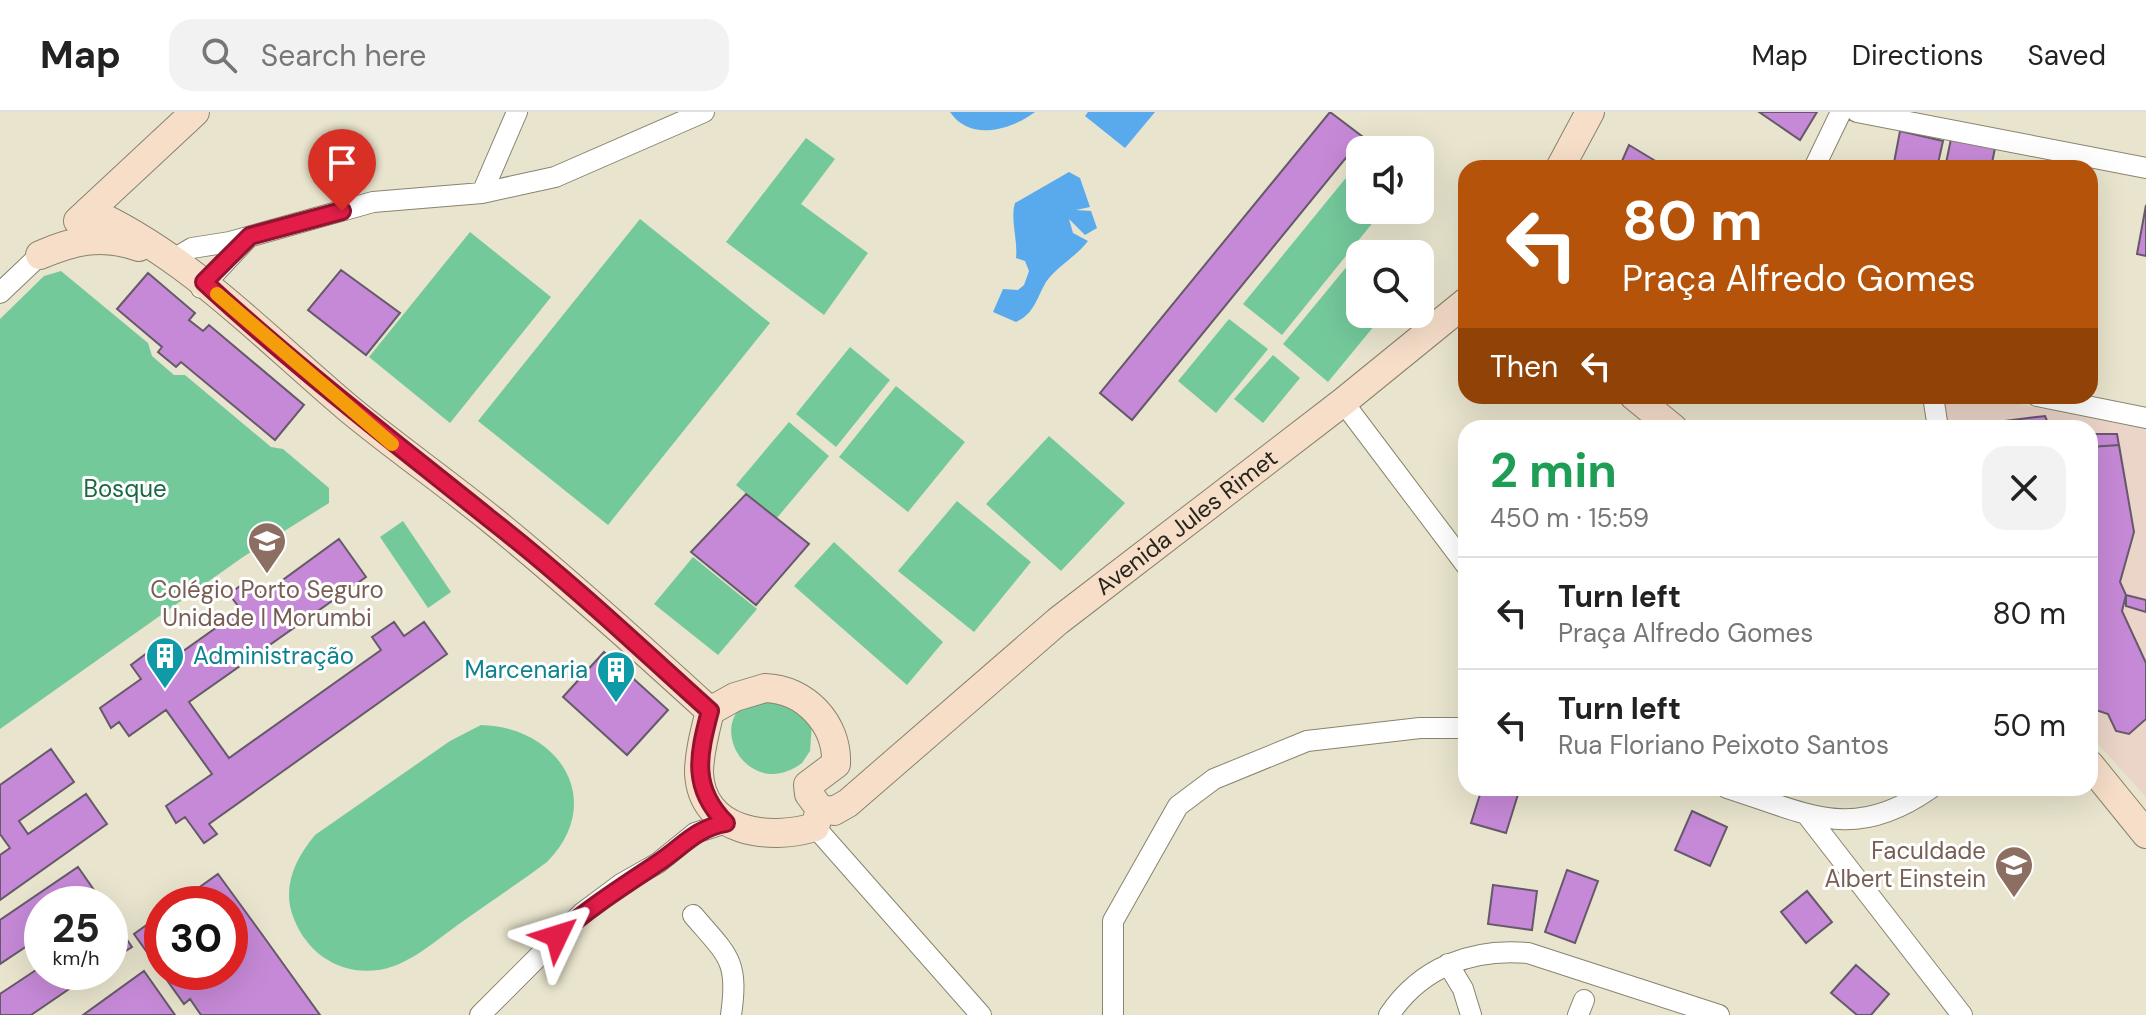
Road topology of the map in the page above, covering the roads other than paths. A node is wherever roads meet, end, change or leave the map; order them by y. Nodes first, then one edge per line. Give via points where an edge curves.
1 (195, 112) edge
2 (517, 112) edge
3 (704, 112) edge
4 (1590, 112) edge
5 (1841, 112) edge
6 (1857, 112) edge
7 (1564, 160) edge
8 (1818, 160) edge
9 (2146, 168) edge
10 (482, 193) junction
11 (89, 211) junction
12 (250, 236) junction
13 (40, 255) junction
14 (172, 259) junction
15 (202, 285) junction
16 (0, 293) edge
17 (1458, 309) edge
18 (1343, 402) junction
19 (1644, 404) edge
20 (2077, 404) edge
21 (2146, 418) edge
22 (1663, 420) edge
23 (1458, 554) edge
24 (710, 711) junction
25 (1458, 728) edge
26 (909, 749) junction
27 (837, 753) junction
28 (2098, 775) edge
29 (1751, 796) edge
30 (1917, 796) edge
31 (1807, 815) junction
32 (817, 818) junction
33 (726, 823) junction
34 (2146, 834) edge
35 (693, 915) dead end
36 (1448, 964) junction
37 (480, 1015) edge
38 (731, 1015) edge
39 (981, 1015) edge
40 (1113, 1015) edge
41 (1389, 1015) edge
42 (1471, 1015) edge
43 (1719, 1015) edge
44 (1962, 1015) edge

1 - 11 street
2 - 10 street
3 - 10 street via 555,177
4 - 7 street
5 - 8 street
6 - 9 street
10 - 12 street via 373,202
11 - 13 street
11 - 14 street
12 - 14 street via 192,248
12 - 15 street
13 - 14 street via 78,239 105,238
13 - 16 street
14 - 15 street
15 - 24 street via 393,445 491,519
17 - 18 street, Avenida Jules Rimet
18 - 23 street
18 - 26 street, Avenida Jules Rimet via 1058,621
19 - 22 street
20 - 21 street
24 - 27 street via 753,691 776,688 816,712 834,737
24 - 33 street via 699,771 711,808
25 - 40 street via 1307,741 1214,779 1178,806 1113,921
26 - 27 street, Avenida Jules Rimet via 867,762
26 - 32 street, Avenida Jules Rimet via 848,803
27 - 32 street via 829,772 808,785
28 - 34 street
29 - 31 street
30 - 31 street via 1882,816 1853,820
31 - 44 street
32 - 33 street via 794,833 760,834
32 - 39 street
33 - 37 street via 695,833 582,913
35 - 38 street via 728,956 736,979
36 - 41 street via 1414,985
36 - 42 street
36 - 43 street via 1496,950 1528,953

